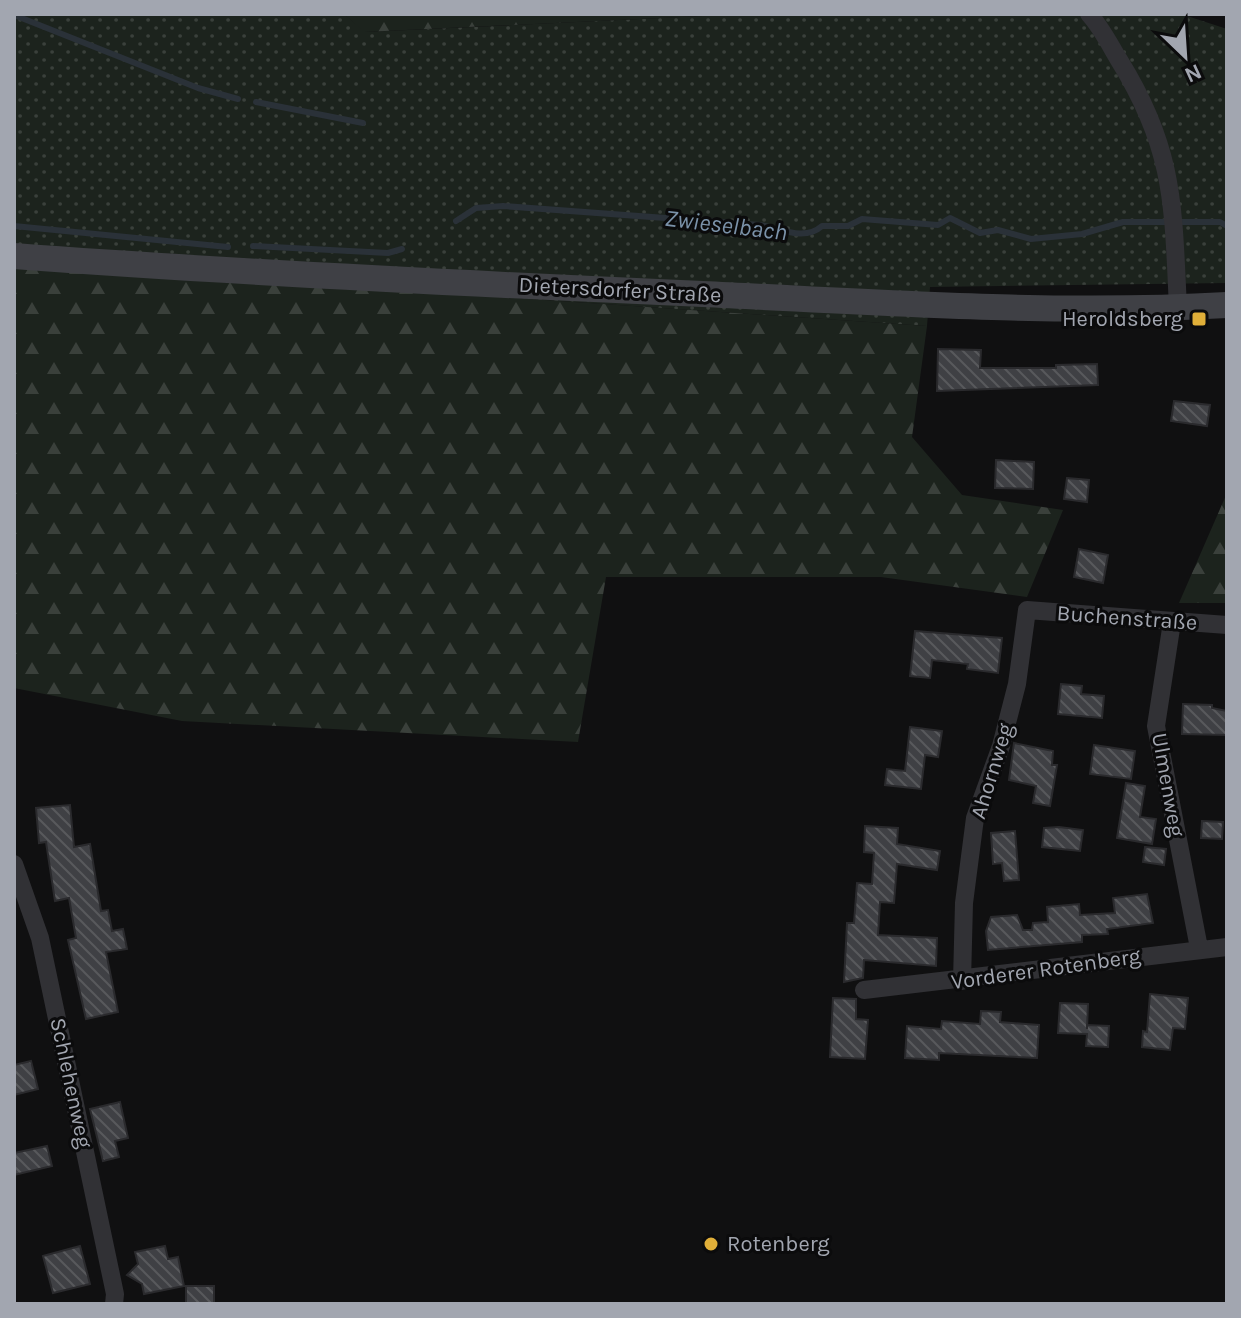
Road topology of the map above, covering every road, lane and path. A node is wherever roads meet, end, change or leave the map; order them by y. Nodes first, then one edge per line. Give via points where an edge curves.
1 (1089, 14) edge
2 (14, 256) edge
3 (1227, 305) edge
4 (1178, 308) junction
5 (1027, 610) joint
6 (1172, 622) junction
7 (1227, 625) edge
8 (14, 864) edge
9 (1227, 947) edge
10 (1199, 948) junction
11 (962, 981) junction
12 (864, 990) dead end
13 (114, 1304) edge

1 - 4 street via 1142,98 1166,160
2 - 4 street, Dietersdorfer Straße via 237,273 918,304
3 - 4 street, Dietersdorfer Straße
5 - 6 street, Buchenstraße
5 - 11 street, Ahornweg via 1017,684 975,818 964,903
6 - 7 street, Buchenstraße
6 - 10 street, Ulmenweg via 1156,726
8 - 13 street, Schlehenweg via 40,938
9 - 10 street, Vorderer Rotenberg
10 - 11 street, Vorderer Rotenberg
11 - 12 street, Vorderer Rotenberg

